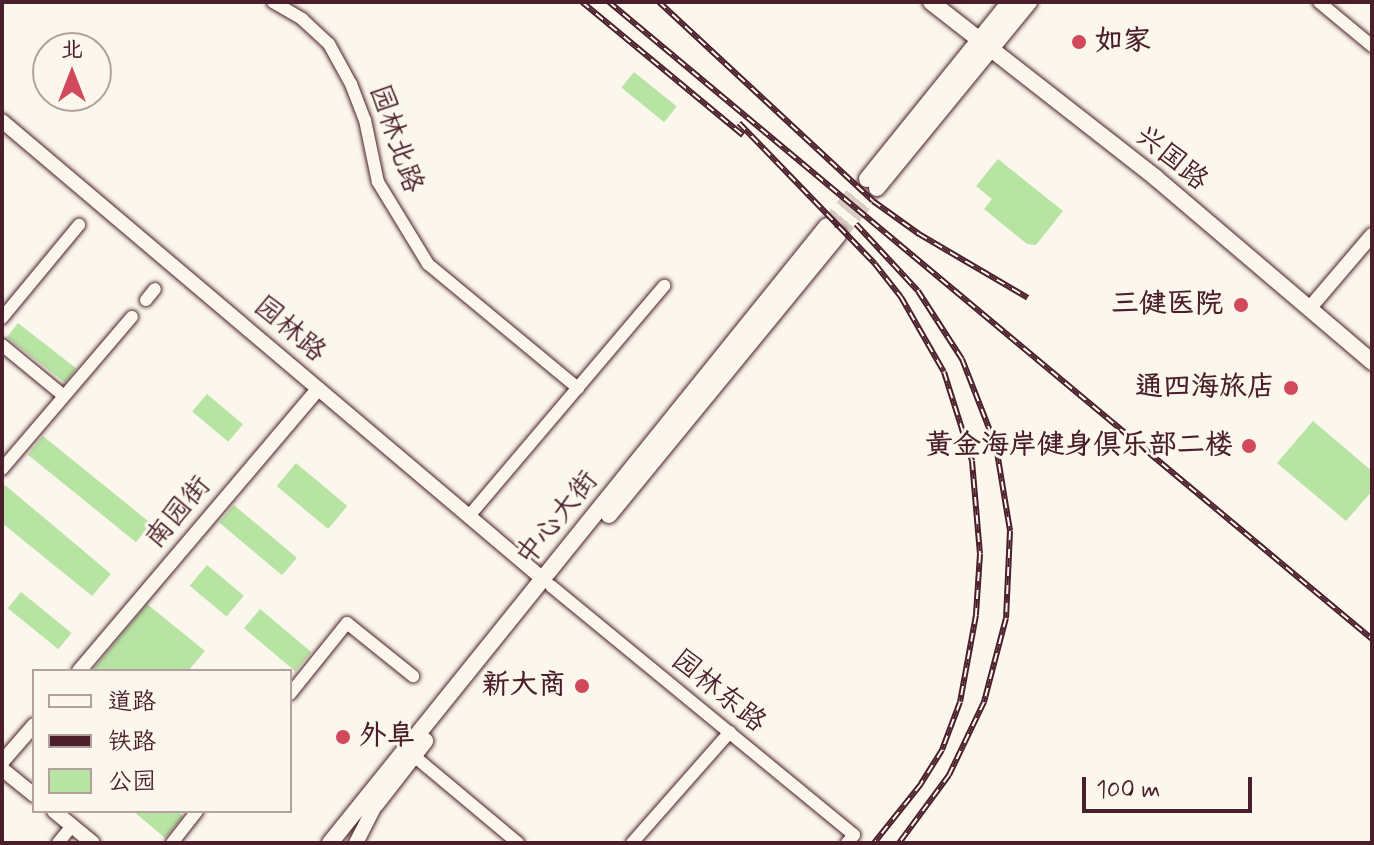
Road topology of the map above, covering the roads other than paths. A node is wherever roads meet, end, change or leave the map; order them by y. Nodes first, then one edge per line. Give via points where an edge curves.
1 (273, 2) edge
2 (931, 2) edge
3 (1010, 2) edge
4 (1029, 2) edge
5 (1319, 2) edge
6 (984, 44) junction
7 (1372, 46) edge
8 (2, 121) edge
9 (872, 184) tunnel mouth
10 (79, 225) dead end
11 (832, 230) tunnel mouth
12 (1372, 235) edge
13 (664, 286) dead end
14 (155, 289) dead end
15 (146, 300) dead end
16 (1309, 309) junction
17 (132, 317) dead end
18 (2, 318) edge
19 (2, 345) edge
20 (1372, 362) edge
21 (578, 388) junction
22 (318, 389) junction
23 (64, 396) junction
24 (2, 469) edge
25 (469, 516) junction
26 (547, 582) junction
27 (81, 669) edge
28 (413, 676) dead end
29 (292, 692) edge
30 (32, 727) edge
31 (730, 732) junction
32 (414, 756) junction
33 (2, 762) edge
34 (2, 769) edge
35 (32, 793) edge
36 (376, 804) joint
37 (56, 813) edge
38 (195, 813) edge
39 (72, 826) junction
40 (851, 839) edge
41 (58, 843) edge
42 (93, 843) edge
43 (172, 843) edge
44 (330, 843) edge
45 (356, 843) edge
46 (518, 843) edge
47 (632, 843) edge

1 - 21 street, 园林北路 via 329,44 365,120 378,182 428,264
2 - 6 main road, 兴国路
3 - 6 main road
4 - 6 main road
5 - 7 street
6 - 9 main road
6 - 16 main road, 兴国路 via 1156,178
8 - 22 street, 园林路
10 - 18 street
11 - 26 main road, 中心大街
12 - 16 street
13 - 21 street
14 - 15 street
16 - 20 main road, 兴国路
17 - 23 street
19 - 23 street
21 - 25 street
22 - 25 street, 园林路
22 - 27 street, 南园街
23 - 24 street
25 - 26 street, 园林路
26 - 31 street, 园林东路
26 - 32 main road, 中心大街
26 - 44 main road, 中心大街
28 - 29 street via 347,623
30 - 33 street
31 - 40 street, 园林东路
31 - 47 street
32 - 36 main road, 中心大街
32 - 46 street
34 - 35 street
36 - 45 street
37 - 39 street
38 - 43 street
39 - 41 street
39 - 42 street

